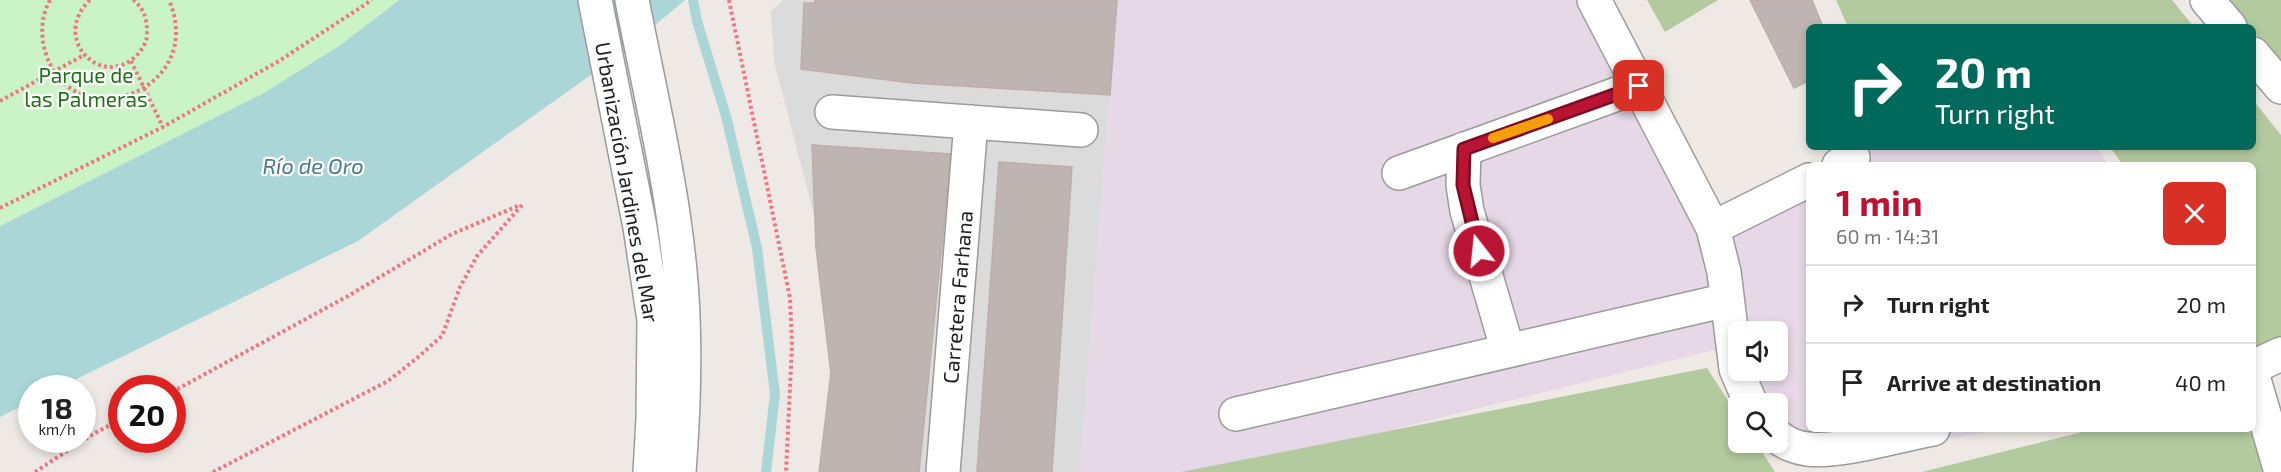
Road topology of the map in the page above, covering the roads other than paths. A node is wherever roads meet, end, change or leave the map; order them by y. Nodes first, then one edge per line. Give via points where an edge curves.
1 (595, 0) edge
2 (632, 0) edge
3 (1594, 0) edge
4 (2207, 0) edge
5 (2227, 24) edge
6 (2256, 58) edge
7 (1639, 86) junction
8 (2281, 87) edge
9 (832, 112) dead end
10 (971, 122) junction
11 (1082, 130) dead end
12 (1464, 149) junction
13 (1399, 173) dead end
14 (1806, 182) edge
15 (1713, 228) junction
16 (1727, 300) junction
17 (1508, 351) junction
18 (2281, 354) edge
19 (2256, 366) edge
20 (2256, 386) edge
21 (1746, 393) edge
22 (1236, 414) dead end
23 (1918, 432) edge
24 (1788, 443) edge
25 (650, 472) edge
26 (679, 472) edge
27 (943, 472) edge
28 (2281, 472) edge

1 - 25 street, Urbanización Jardines del Mar via 654,320
2 - 26 street, Urbanización Jardines del Mar via 673,216 683,316
3 - 7 street
4 - 5 street
6 - 8 street
7 - 12 street
7 - 15 street
9 - 10 street
10 - 11 street
10 - 27 street, Carretera Farhana
12 - 13 street
12 - 17 street via 1467,211
14 - 15 street
15 - 16 street
16 - 17 street
16 - 21 street via 1736,369
17 - 22 street
18 - 19 street
20 - 28 street
23 - 24 street via 1808,450

